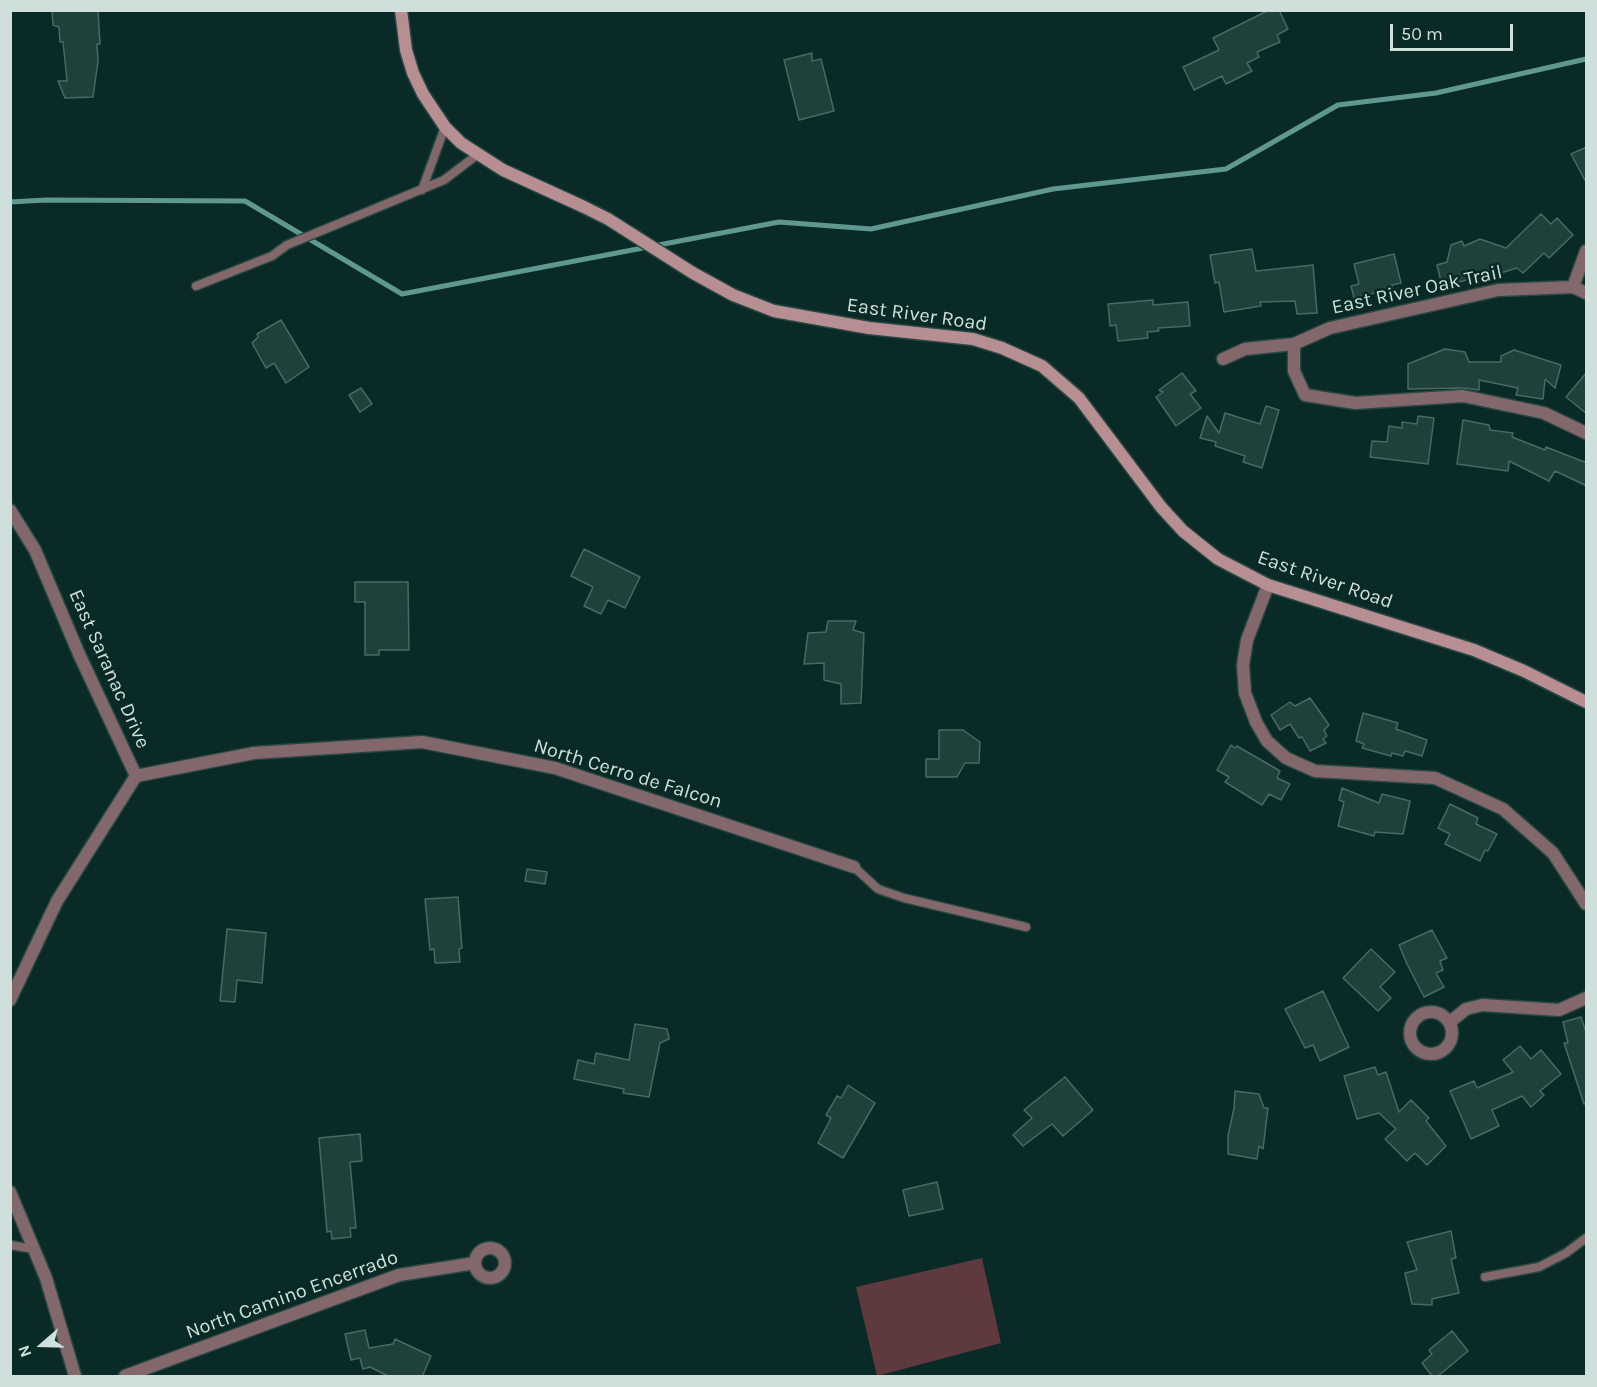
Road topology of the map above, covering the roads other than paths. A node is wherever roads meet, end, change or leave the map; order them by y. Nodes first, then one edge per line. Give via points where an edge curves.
1 (400, 10) edge
2 (445, 127) junction
3 (477, 155) junction
4 (422, 190) junction
5 (1587, 251) edge
6 (196, 286) dead end
7 (1573, 287) junction
8 (1587, 293) edge
9 (1294, 344) junction
10 (1223, 359) dead end
11 (1587, 433) edge
12 (10, 510) edge
13 (1268, 585) junction
14 (1587, 702) edge
15 (136, 776) junction
16 (854, 867) joint
17 (1587, 904) edge
18 (1026, 927) dead end
19 (1587, 998) edge
20 (10, 1000) edge
21 (1450, 1022) dead end
22 (10, 1192) edge
23 (1587, 1238) edge
24 (10, 1245) edge
25 (34, 1249) junction
26 (475, 1263) dead end
27 (1485, 1277) dead end
28 (75, 1377) edge
29 (125, 1377) edge

1 - 2 street, East River Road via 413,73
2 - 3 street, East River Road
2 - 4 lane
3 - 4 lane via 444,180
3 - 13 street, East River Road via 608,219 733,295 774,311 869,328 973,339 1042,366 1079,398 1183,531 1218,559
4 - 6 lane
5 - 7 street
7 - 8 street, East River Oak Trail
7 - 9 street, East River Oak Trail via 1498,290 1330,328
9 - 10 street, East River Oak Trail via 1245,349
9 - 11 street via 1294,371 1305,395 1355,403 1463,396 1544,413
12 - 15 street, East Saranac Drive via 35,550
13 - 14 street, East River Road via 1474,650
13 - 17 street via 1247,640 1243,665 1245,693 1267,741 1286,758 1315,771 1435,778 1503,809 1553,854
15 - 16 street, North Cerro de Falcon via 254,753 422,742 555,768
15 - 20 street, East Saranac Drive via 57,901
16 - 18 lane via 878,889
19 - 21 street via 1559,1011 1482,1005 1466,1010
22 - 25 street
23 - 27 lane via 1539,1267
24 - 25 lane
25 - 28 street
26 - 29 street, North Camino Encerrado via 399,1275

